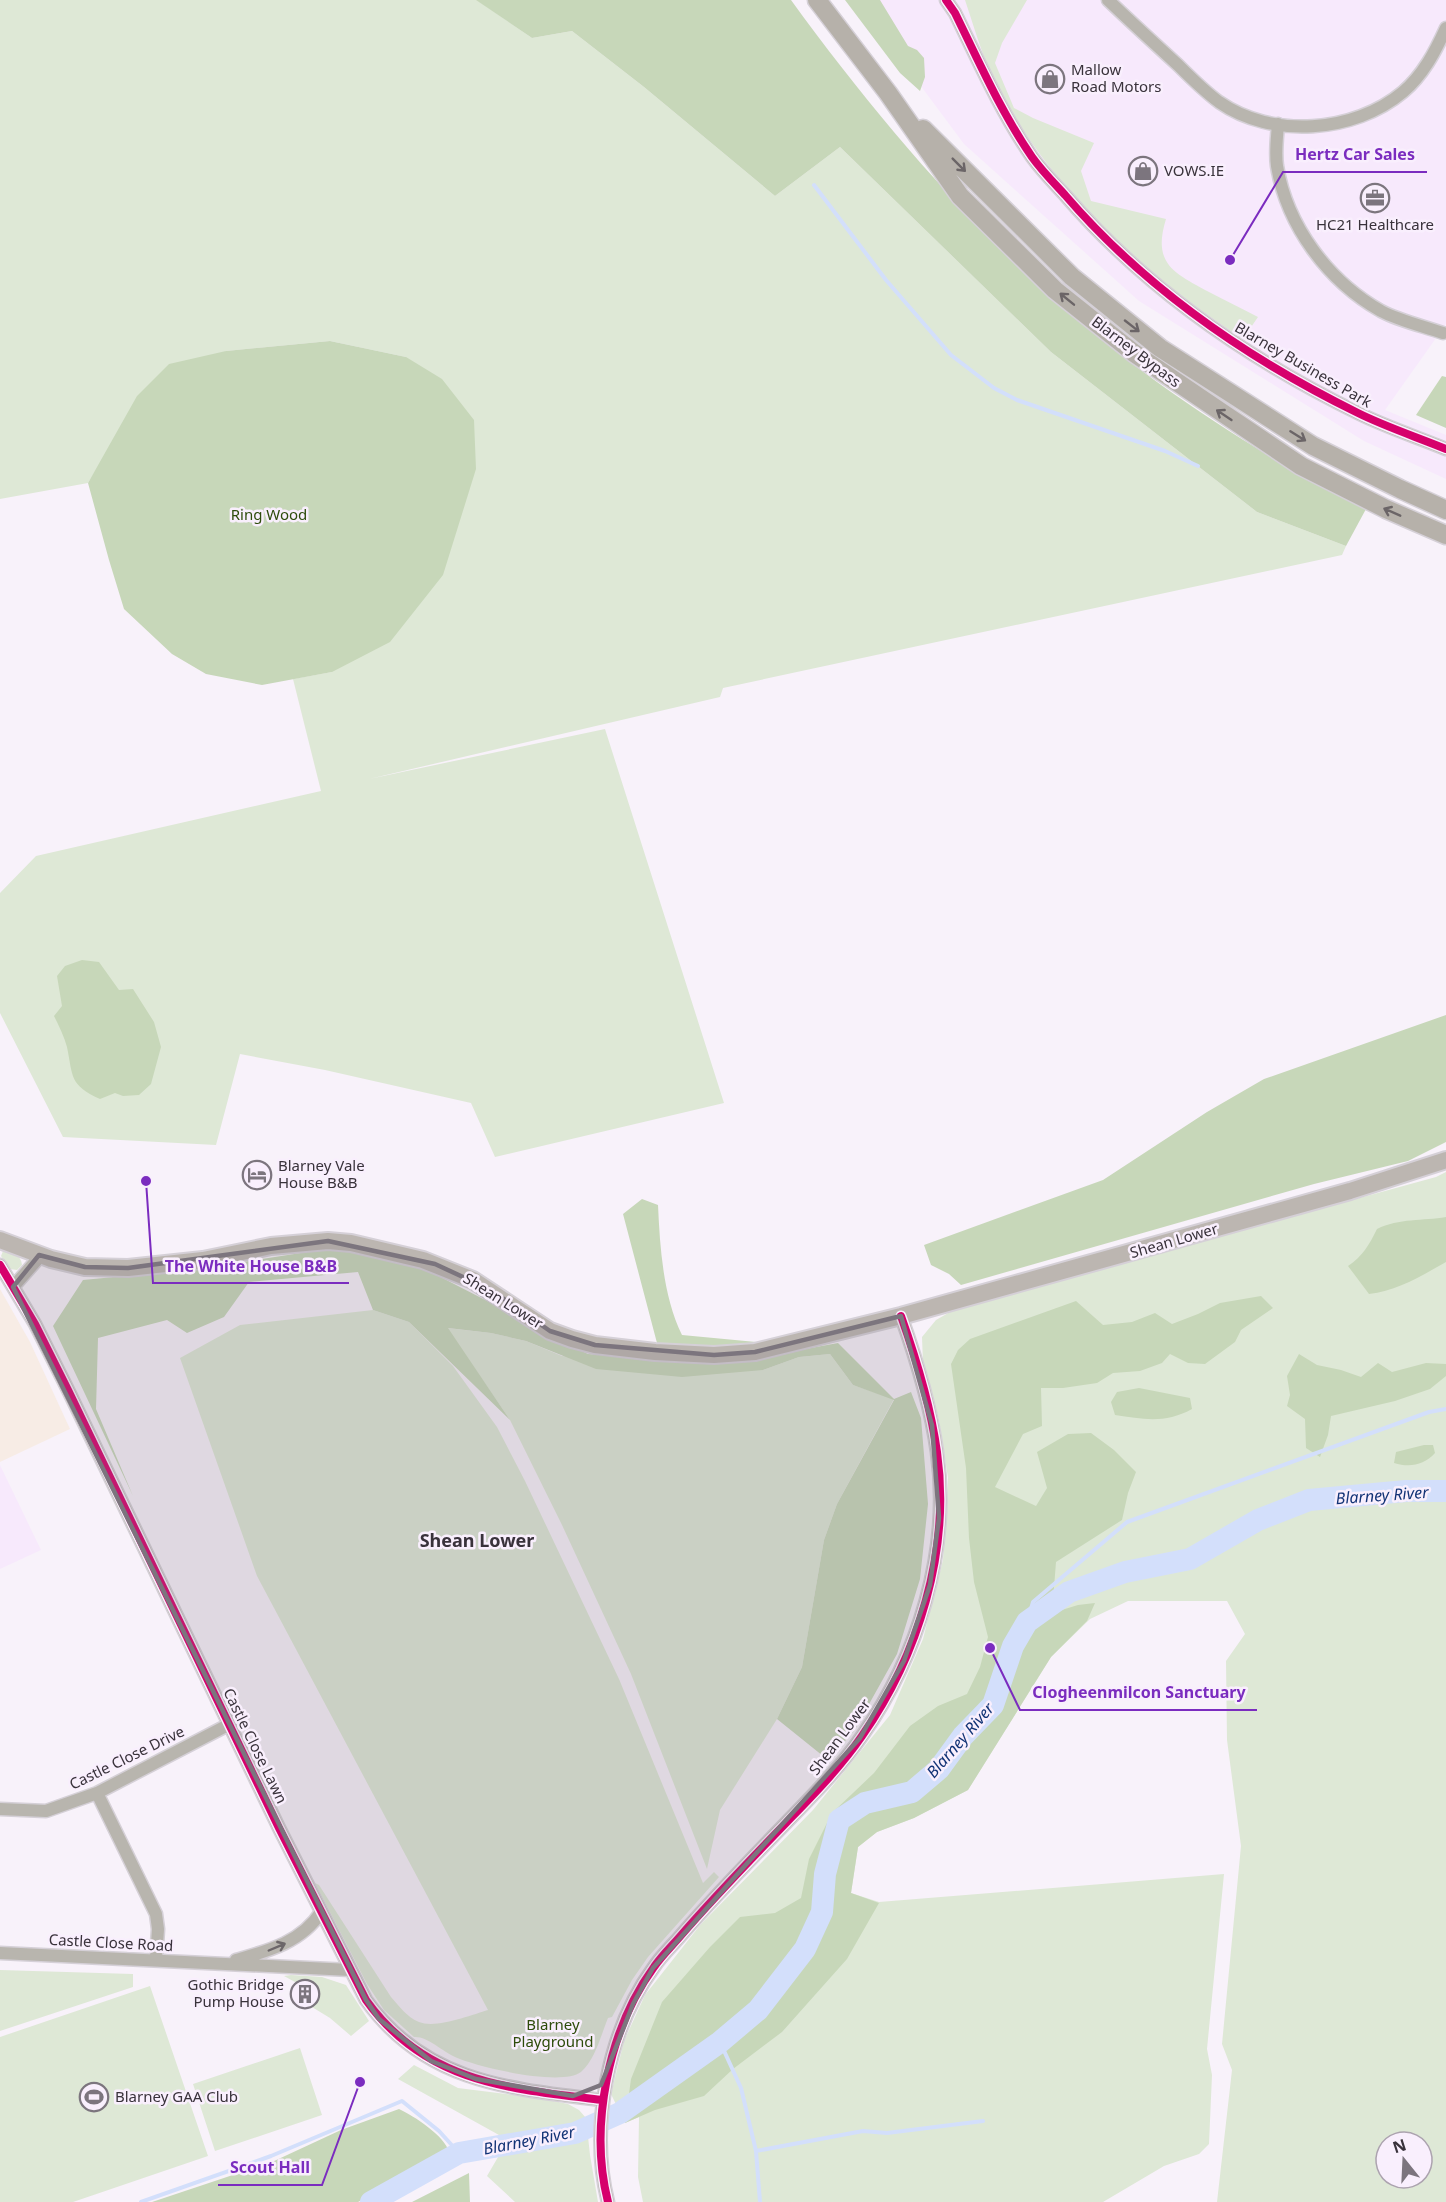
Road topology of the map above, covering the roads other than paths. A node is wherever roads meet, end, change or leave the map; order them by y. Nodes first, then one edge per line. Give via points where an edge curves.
1 (817, 0) edge
2 (946, 0) edge
3 (953, 0) edge
4 (1108, 0) edge
5 (955, 13) junction
6 (1446, 28) edge
7 (888, 93) junction
8 (1278, 124) junction
9 (1443, 333) dead end
10 (1446, 449) edge
11 (1446, 510) edge
12 (1446, 536) edge
13 (1446, 1160) edge
14 (0, 1239) edge
15 (39, 1255) junction
16 (0, 1265) edge
17 (13, 1287) junction
18 (901, 1316) junction
19 (228, 1725) junction
20 (97, 1793) junction
21 (0, 1809) edge
22 (321, 1912) junction
23 (0, 1953) edge
24 (156, 1960) junction
25 (221, 1963) junction
26 (350, 1970) junction
27 (608, 2074) junction
28 (573, 2096) junction
29 (603, 2100) junction
30 (608, 2202) edge

1 - 7 highway, Blarney Bypass
2 - 5 street, Blarney Business Park
3 - 5 street
4 - 8 street via 1220,102 1249,117
5 - 10 street, Blarney Business Park via 999,104 1033,158 1119,254 1244,350 1358,414
6 - 8 street via 1432,59 1403,92 1386,103 1335,125 1317,128
7 -> 11 highway, Blarney Bypass via 1072,277 1160,348 1313,446
12 -> 7 highway, Blarney Bypass via 1301,466 1134,353 1055,290 960,196
8 - 9 street via 1281,185 1293,218 1310,247 1334,274 1383,312
13 - 18 main road, Shean Lower via 1350,1191
14 - 15 main road, Shean Lower
15 - 17 street
15 - 18 main road, Shean Lower via 85,1267 128,1268 203,1260 271,1246 351,1243 423,1260 473,1280 550,1331 572,1339 655,1352 755,1352
16 - 17 street, Castle Close Lawn
17 - 19 street, Castle Close Lawn via 68,1390
18 - 27 street, Shean Lower via 937,1454 936,1554 921,1618 886,1699 860,1738 813,1795 653,1968 618,2038
19 - 20 street, Castle Close Drive
19 - 22 street, Castle Close Lawn
20 - 21 street, Castle Close Drive via 46,1811
20 - 24 street via 156,1914
25 -> 22 street, Castle Close Road via 262,1953 292,1940 312,1926
22 - 26 street, Castle Close Lawn
23 - 24 street, Castle Close Road
24 - 25 street, Castle Close Road
25 - 26 street, Castle Close Road
26 - 28 street, Castle Close Lawn via 379,2019 431,2061 476,2079
27 - 28 street, Castle Close Lawn via 601,2085
27 - 29 street, Shean Lower
28 - 29 street, Castle Close Lawn
29 - 30 street, Shean Lower via 599,2144

